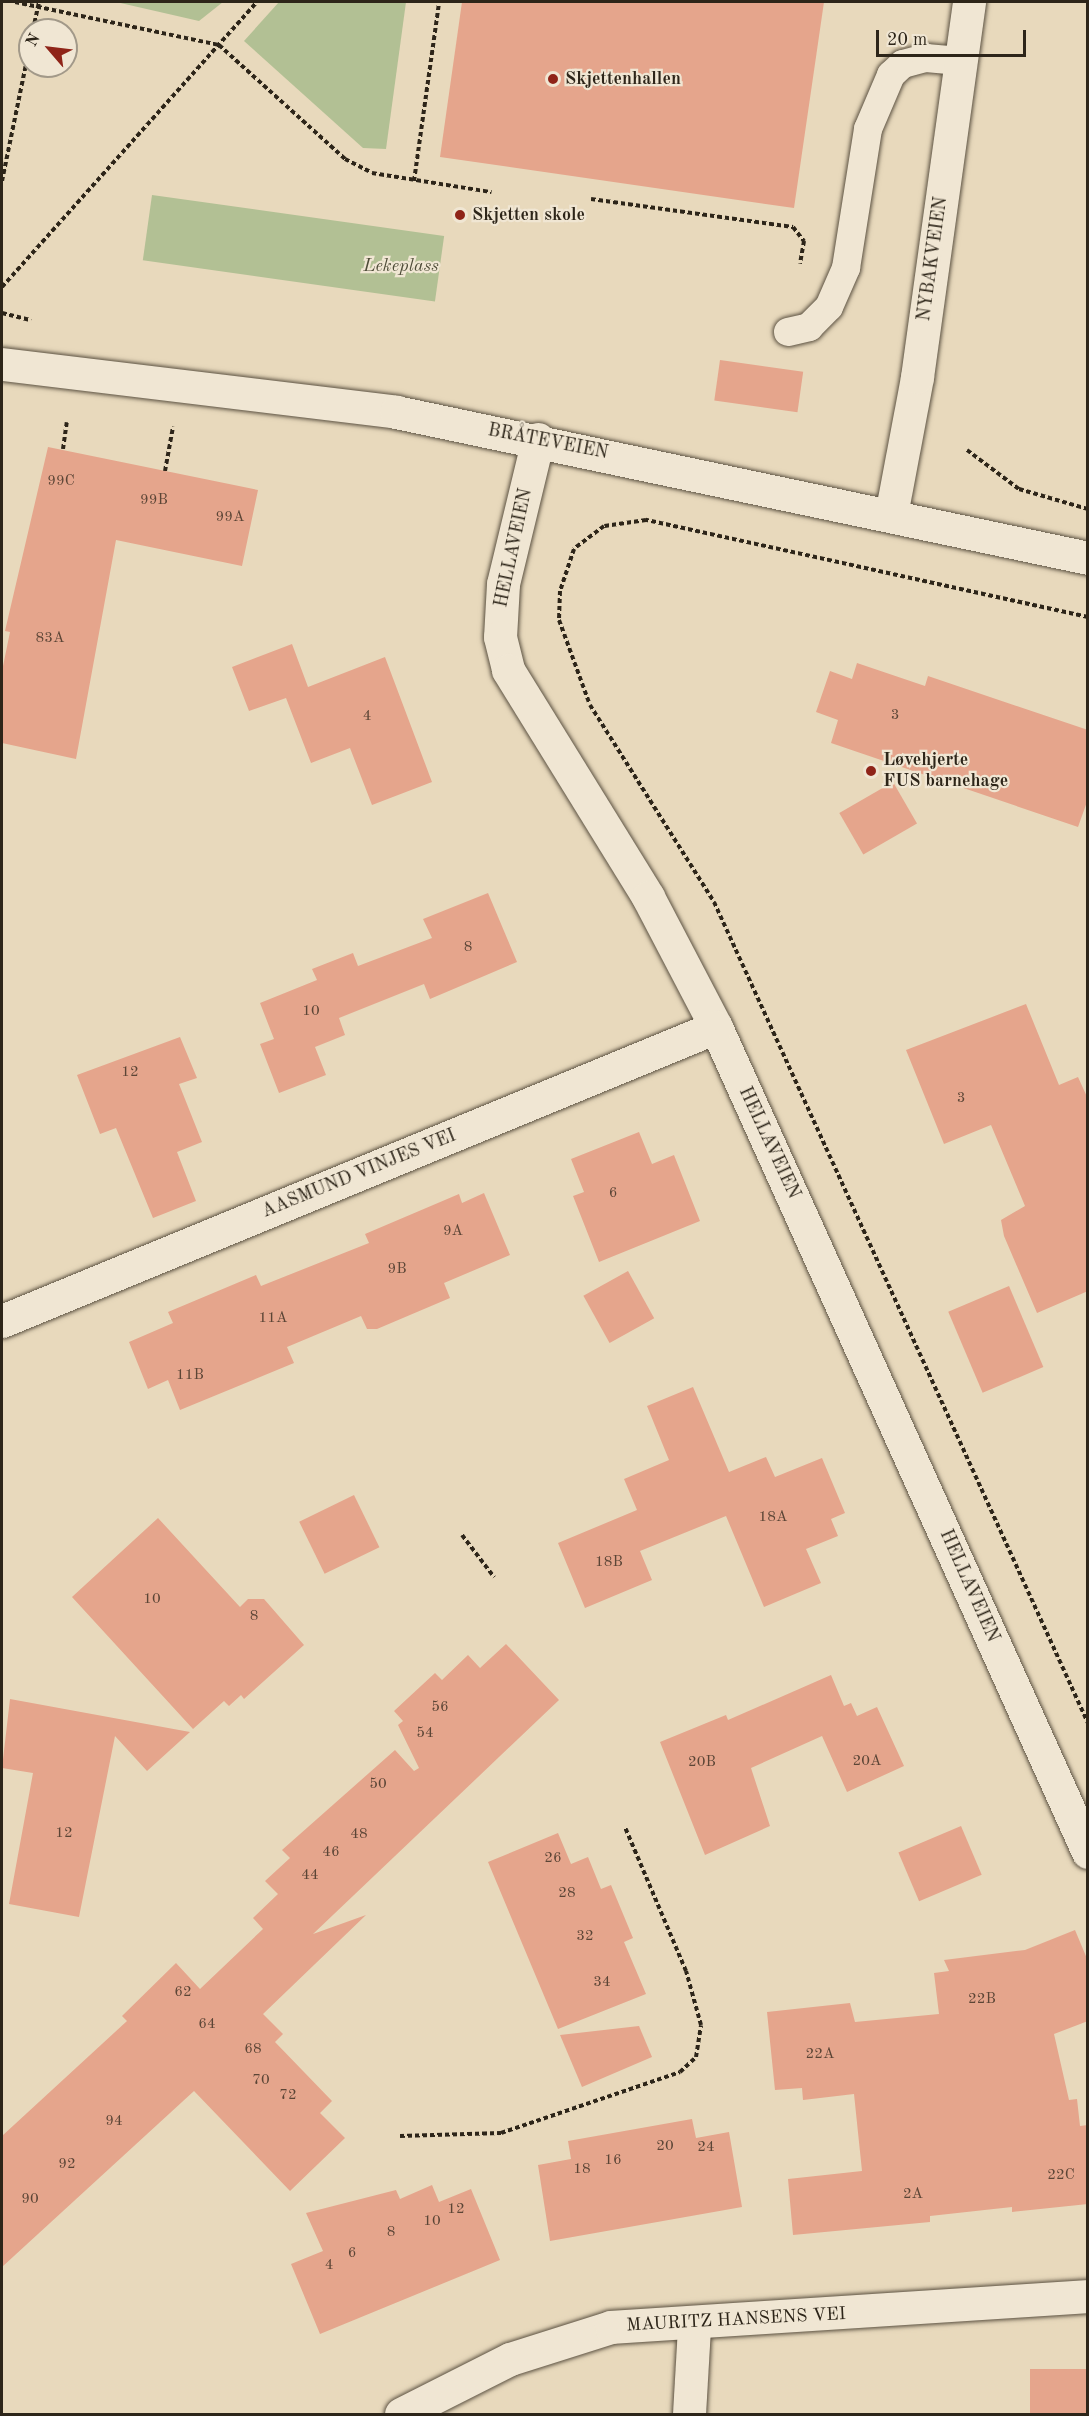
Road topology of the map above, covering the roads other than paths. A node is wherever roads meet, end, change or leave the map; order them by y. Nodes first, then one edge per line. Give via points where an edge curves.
1 (969, 2) edge
2 (960, 61) junction
3 (788, 332) road end
4 (2, 364) edge
5 (538, 439) junction
6 (891, 515) junction
7 (1088, 558) edge
8 (716, 1027) junction
9 (2, 1321) edge
10 (1088, 1852) edge
11 (1088, 2296) edge
12 (694, 2326) junction
13 (401, 2415) edge
14 (689, 2415) edge

1 - 2 street, NYBAKVEIEN
2 - 3 lane via 926,58 903,64 891,75 868,129 846,268 829,307 809,327
2 - 6 street, NYBAKVEIEN via 917,377
4 - 5 street, BRÅTEVEIEN via 325,401
5 - 6 street, BRÅTEVEIEN
5 - 8 street, HELLAVEIEN via 502,584 500,637 508,670 648,897
6 - 7 street, BRÅTEVEIEN
8 - 9 street, AASMUND VINJES VEI
8 - 10 street, HELLAVEIEN
11 - 12 street, MAURITZ HANSENS VEI
12 - 13 street, MAURITZ HANSENS VEI via 611,2327 510,2359
12 - 14 street

